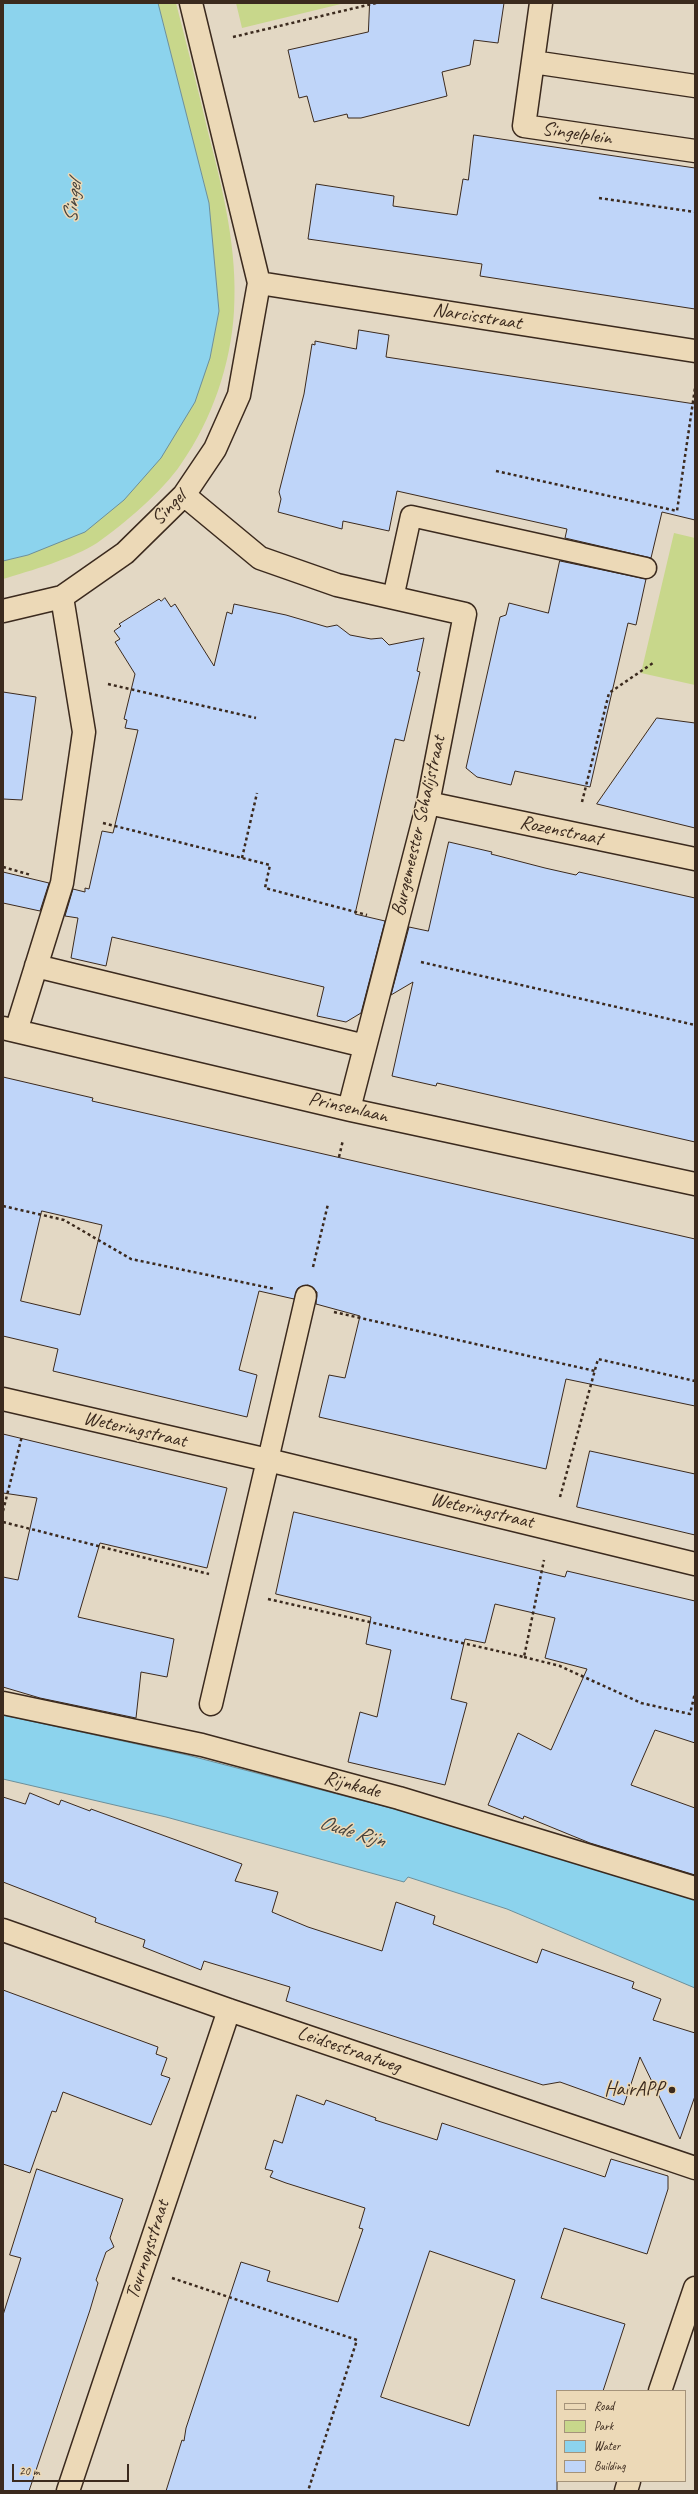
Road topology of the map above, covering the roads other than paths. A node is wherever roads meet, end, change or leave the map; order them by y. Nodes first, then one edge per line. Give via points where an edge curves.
1 (191, 3) edge
2 (541, 3) edge
3 (533, 62) junction
4 (695, 86) edge
5 (695, 150) edge
6 (259, 283) junction
7 (695, 351) edge
8 (184, 495) junction
9 (646, 568) dead end
10 (62, 597) junction
11 (393, 598) junction
12 (3, 611) edge
13 (428, 803) junction
14 (695, 859) edge
15 (36, 966) junction
16 (10, 1030) edge
17 (365, 1046) junction
18 (349, 1109) junction
19 (695, 1184) edge
20 (305, 1301) road end
21 (3, 1399) edge
22 (268, 1460) junction
23 (695, 1564) edge
24 (3, 1703) edge
25 (211, 1704) dead end
26 (695, 1888) edge
27 (3, 1930) edge
28 (229, 2010) junction
29 (695, 2168) edge
30 (695, 2288) edge
31 (660, 2390) edge
32 (68, 2491) edge

1 - 6 street, Singel
2 - 3 street, Singelplein
3 - 4 street
3 - 5 street, Singelplein via 524,126
6 - 7 street, Narcisstraat
6 - 8 street, Singel via 239,395 215,449
8 - 10 street, Singel via 125,553
8 - 11 street, Burgemeester Schalijstraat via 260,558 337,585
9 - 11 lane via 411,516
10 - 12 street, Singel
10 - 15 street via 84,732 62,883
11 - 13 street, Burgemeester Schalijstraat via 466,614
13 - 14 street, Rozenstraat
13 - 17 street, Burgemeester Schalijstraat
15 - 16 street
15 - 17 street
16 - 18 street, Prinsenlaan
17 - 18 street, Burgemeester Schalijstraat
18 - 19 street, Prinsenlaan
20 - 22 lane
21 - 22 street, Weteringstraat
22 - 23 street, Weteringstraat
22 - 25 street
24 - 26 street, Rijnkade via 209,1747 399,1798
27 - 28 street, Leidsestraatweg
28 - 29 street, Leidsestraatweg
28 - 32 street, Tournoysstraat
30 - 31 street

